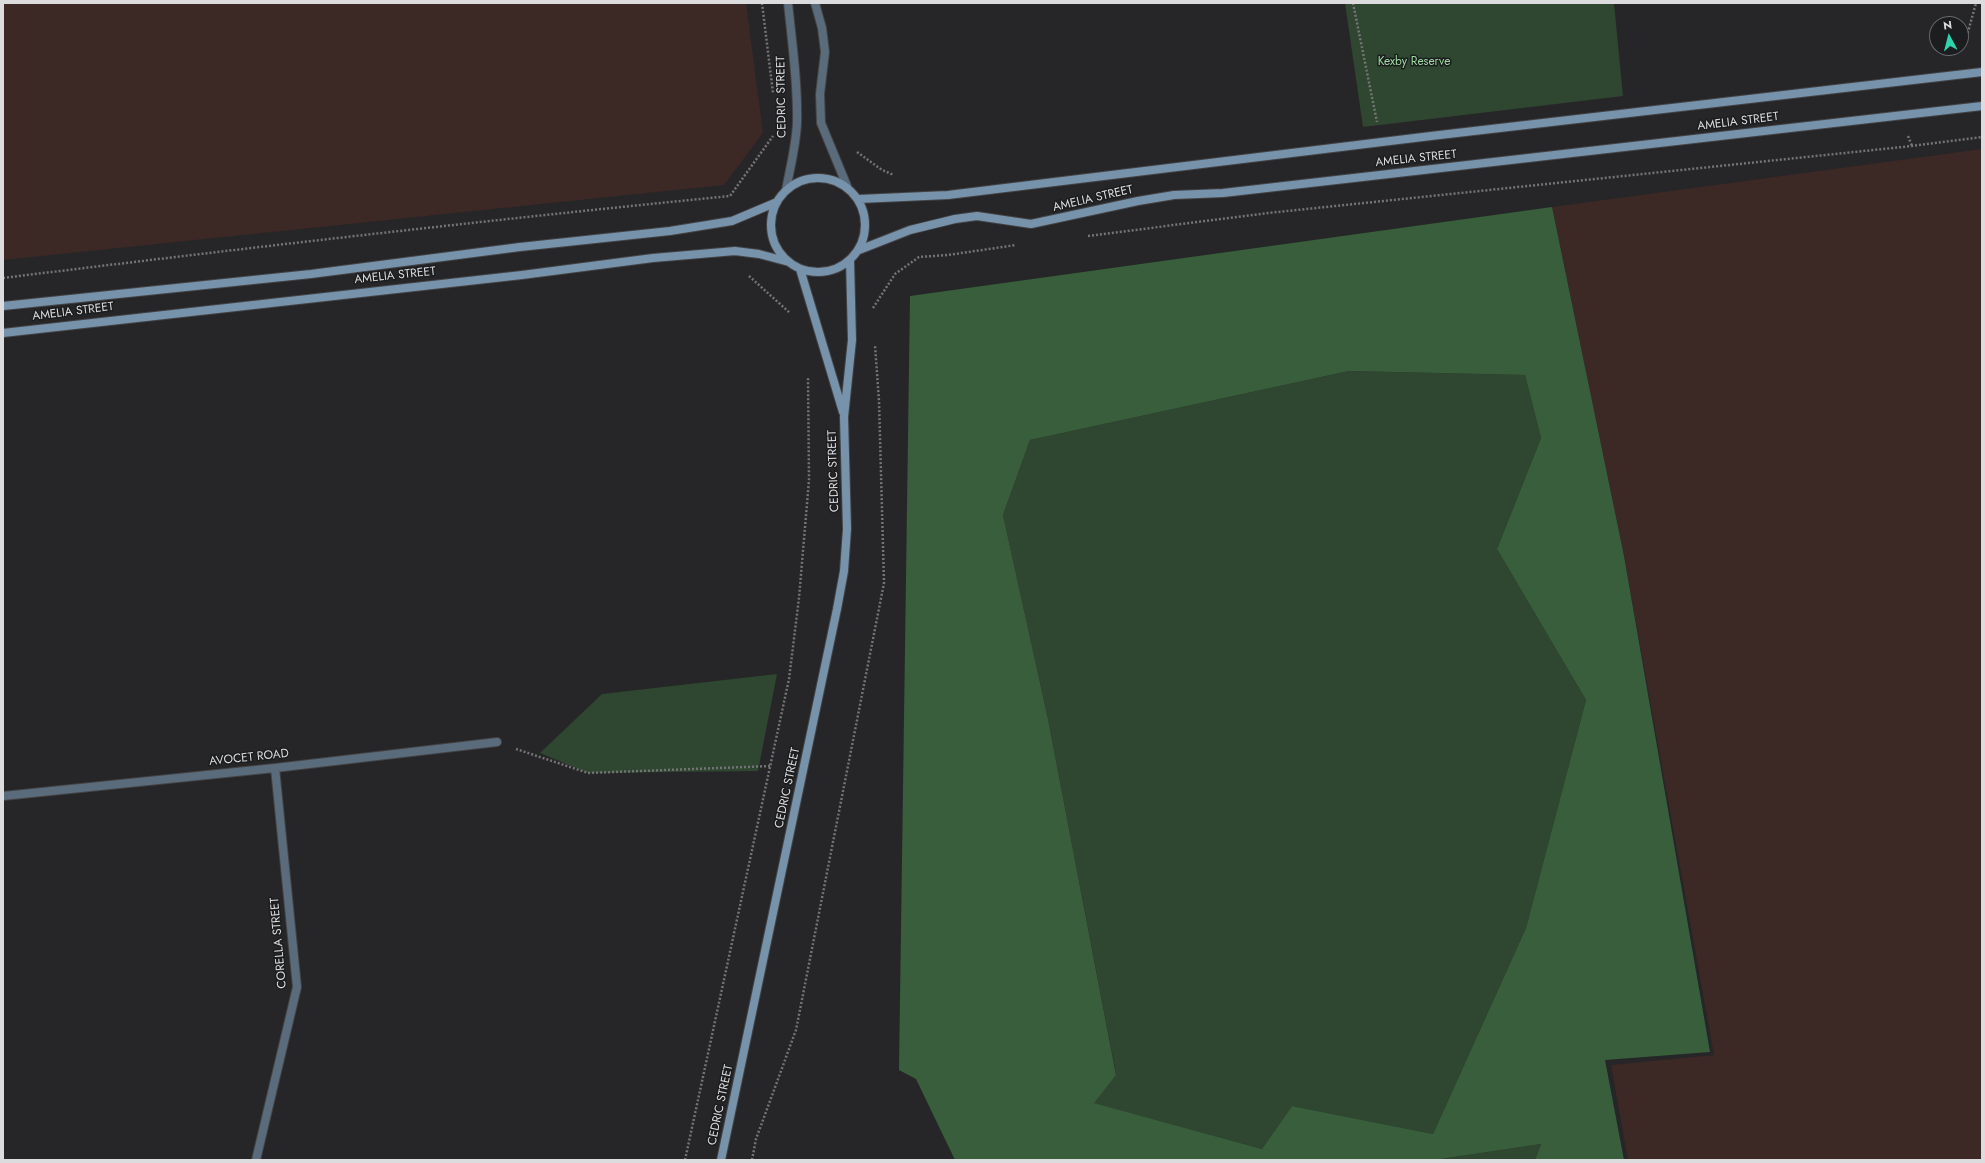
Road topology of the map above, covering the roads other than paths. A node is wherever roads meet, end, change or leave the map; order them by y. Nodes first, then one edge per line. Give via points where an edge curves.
1 (788, 3) edge
2 (815, 3) edge
3 (1982, 72) edge
4 (1982, 106) edge
5 (847, 186) junction
6 (786, 190) junction
7 (858, 199) junction
8 (777, 202) junction
9 (859, 250) junction
10 (850, 260) junction
11 (789, 262) junction
12 (800, 269) junction
13 (3, 306) edge
14 (3, 333) edge
15 (844, 417) junction
16 (497, 742) road end
17 (275, 768) junction
18 (3, 796) edge
19 (256, 1160) edge
20 (721, 1160) edge

1 - 6 street, CEDRIC STREET via 797,122
2 - 5 street via 825,52 821,84 821,123
3 - 7 main road, AMELIA STREET via 948,195
4 - 9 main road, AMELIA STREET via 1223,193 1174,195 1031,224 977,216 955,218 910,230
5 - 6 main road via 830,178 813,177 798,182
5 - 7 main road
6 - 8 main road
7 - 9 main road via 864,211 866,224
8 - 11 main road via 772,214 773,240
8 - 13 main road, AMELIA STREET via 732,220 670,231 311,274
9 - 10 main road
10 - 12 main road via 826,272
10 - 15 main road, CEDRIC STREET via 852,340
11 - 12 main road
11 - 14 main road, AMELIA STREET via 735,251 661,257
12 - 15 main road, CEDRIC STREET
15 - 20 main road, CEDRIC STREET via 847,529 838,609
16 - 17 street, AVOCET ROAD
17 - 18 street, AVOCET ROAD
17 - 19 street, CORELLA STREET via 297,987

